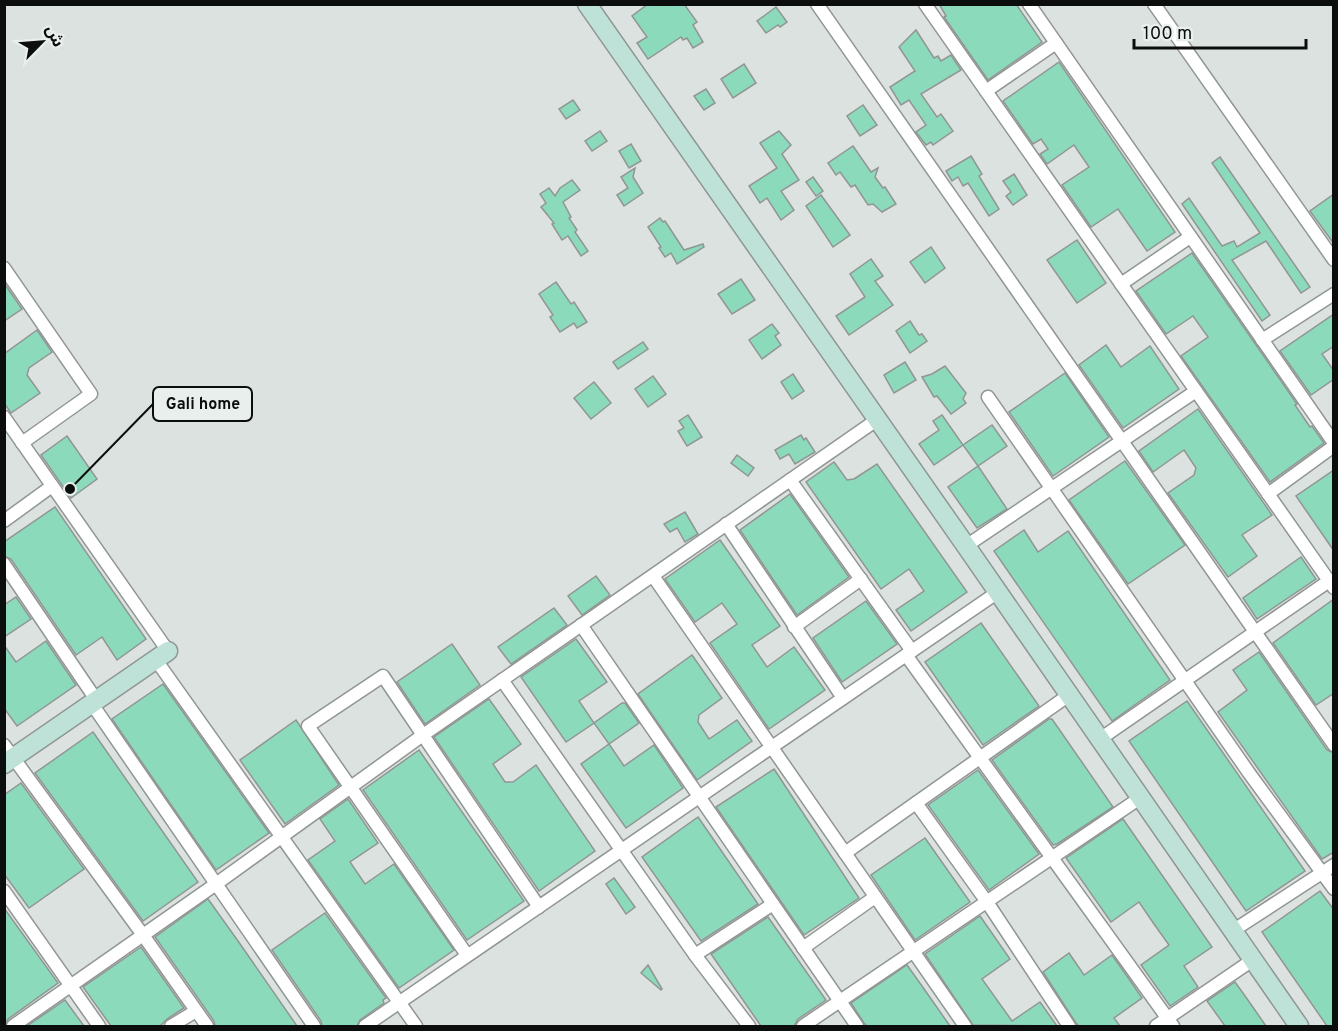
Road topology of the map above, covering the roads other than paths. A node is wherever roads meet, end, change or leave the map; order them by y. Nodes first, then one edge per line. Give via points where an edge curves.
1 (587, 4) edge
2 (817, 4) edge
3 (925, 4) edge
4 (1029, 4) edge
5 (1154, 4) edge
6 (1056, 43) junction
7 (986, 91) junction
8 (1190, 237) junction
9 (1334, 260) edge
10 (4, 268) edge
11 (1121, 284) junction
12 (1334, 294) edge
13 (1262, 340) junction
14 (1196, 391) junction
15 (988, 397) dead end
16 (4, 417) edge
17 (878, 419) junction
18 (22, 442) junction
19 (1122, 442) junction
20 (1334, 445) edge
21 (790, 480) junction
22 (52, 486) junction
23 (1051, 487) junction
24 (1268, 494) junction
25 (4, 522) edge
26 (726, 524) junction
27 (966, 546) junction
28 (4, 564) edge
29 (653, 576) junction
30 (861, 579) junction
31 (1331, 584) edge
32 (998, 592) junction
33 (581, 625) junction
34 (794, 627) junction
35 (1255, 632) junction
36 (909, 653) junction
37 (162, 656) junction
38 (502, 680) junction
39 (1185, 682) junction
40 (1070, 695) junction
41 (843, 698) junction
42 (95, 702) junction
43 (423, 735) junction
44 (1100, 739) junction
45 (1334, 745) edge
46 (772, 747) junction
47 (8, 756) edge
48 (980, 758) junction
49 (351, 787) junction
50 (699, 797) junction
51 (1140, 798) junction
52 (916, 803) junction
53 (282, 837) junction
54 (622, 850) junction
55 (845, 853) junction
56 (1052, 858) junction
57 (1328, 869) edge
58 (216, 884) junction
59 (1334, 889) edge
60 (4, 891) edge
61 (875, 897) junction
62 (987, 902) junction
63 (773, 904) junction
64 (539, 906) junction
65 (1234, 930) junction
66 (143, 935) junction
67 (803, 948) junction
68 (913, 952) junction
69 (695, 955) junction
70 (467, 956) junction
71 (1254, 959) junction
72 (71, 986) junction
73 (840, 1002) junction
74 (400, 1003) junction
75 (196, 1011) junction
76 (1171, 1022) edge
77 (13, 1026) edge
78 (99, 1026) edge
79 (171, 1026) edge
80 (207, 1026) edge
81 (314, 1026) edge
82 (365, 1026) edge
83 (417, 1026) edge
84 (749, 1026) edge
85 (803, 1026) edge
86 (857, 1026) edge
87 (965, 1026) edge
88 (1070, 1026) edge
89 (1156, 1026) edge
90 (1299, 1026) edge

1 - 17 street
2 - 19 street
3 - 7 street
4 - 6 street
5 - 9 street
6 - 7 street
6 - 8 street
7 - 11 street
8 - 11 street
8 - 13 street
10 - 18 street via 91,394
11 - 14 street
12 - 13 street
13 - 20 street
14 - 19 street
14 - 24 street
15 - 23 street
16 - 18 street
17 - 21 street
17 - 27 street
18 - 22 street
19 - 23 street
19 - 35 street
20 - 24 street
21 - 26 street
21 - 30 street
22 - 25 street
22 - 37 street
23 - 27 street
23 - 39 street
24 - 31 street
26 - 29 street
26 - 34 street
27 - 32 street
28 - 42 street
29 - 33 street
29 - 46 street
30 - 34 street
30 - 36 street
31 - 35 street
32 - 36 street
32 - 40 street
33 - 38 street
33 - 50 street
34 - 41 street
35 - 39 street
35 - 45 street
36 - 41 street
36 - 48 street
37 - 42 street
37 - 53 street
38 - 43 street
38 - 54 street
39 - 44 street
39 - 57 street via 1249,773
40 - 44 street
40 - 48 street
41 - 46 street
42 - 47 street
42 - 58 street
43 - 49 street
43 - 49 street via 383,676 308,726
43 - 64 street
44 - 51 street
46 - 50 street
46 - 55 street
47 - 66 street
48 - 52 street
48 - 56 street
49 - 53 street
49 - 70 street
50 - 54 street
50 - 63 street
51 - 56 street
51 - 65 street
52 - 55 street
52 - 62 street
53 - 58 street
53 - 74 street
54 - 64 street
54 - 69 street
55 - 61 street
56 - 62 street
56 - 76 street
57 - 59 street
57 - 65 street
58 - 66 street
58 - 81 street
60 - 72 street
61 - 67 street
61 - 68 street
62 - 68 street
62 - 88 street
63 - 67 street
63 - 69 street
64 - 70 street
65 - 71 street
66 - 72 street
66 - 75 street
67 - 73 street
68 - 73 street
68 - 87 street
69 - 84 street
70 - 74 street
71 - 76 street
71 - 90 street
72 - 77 street
72 - 78 street
73 - 85 street
73 - 86 street
74 - 82 street
74 - 83 street
75 - 79 street
75 - 80 street
76 - 89 street

